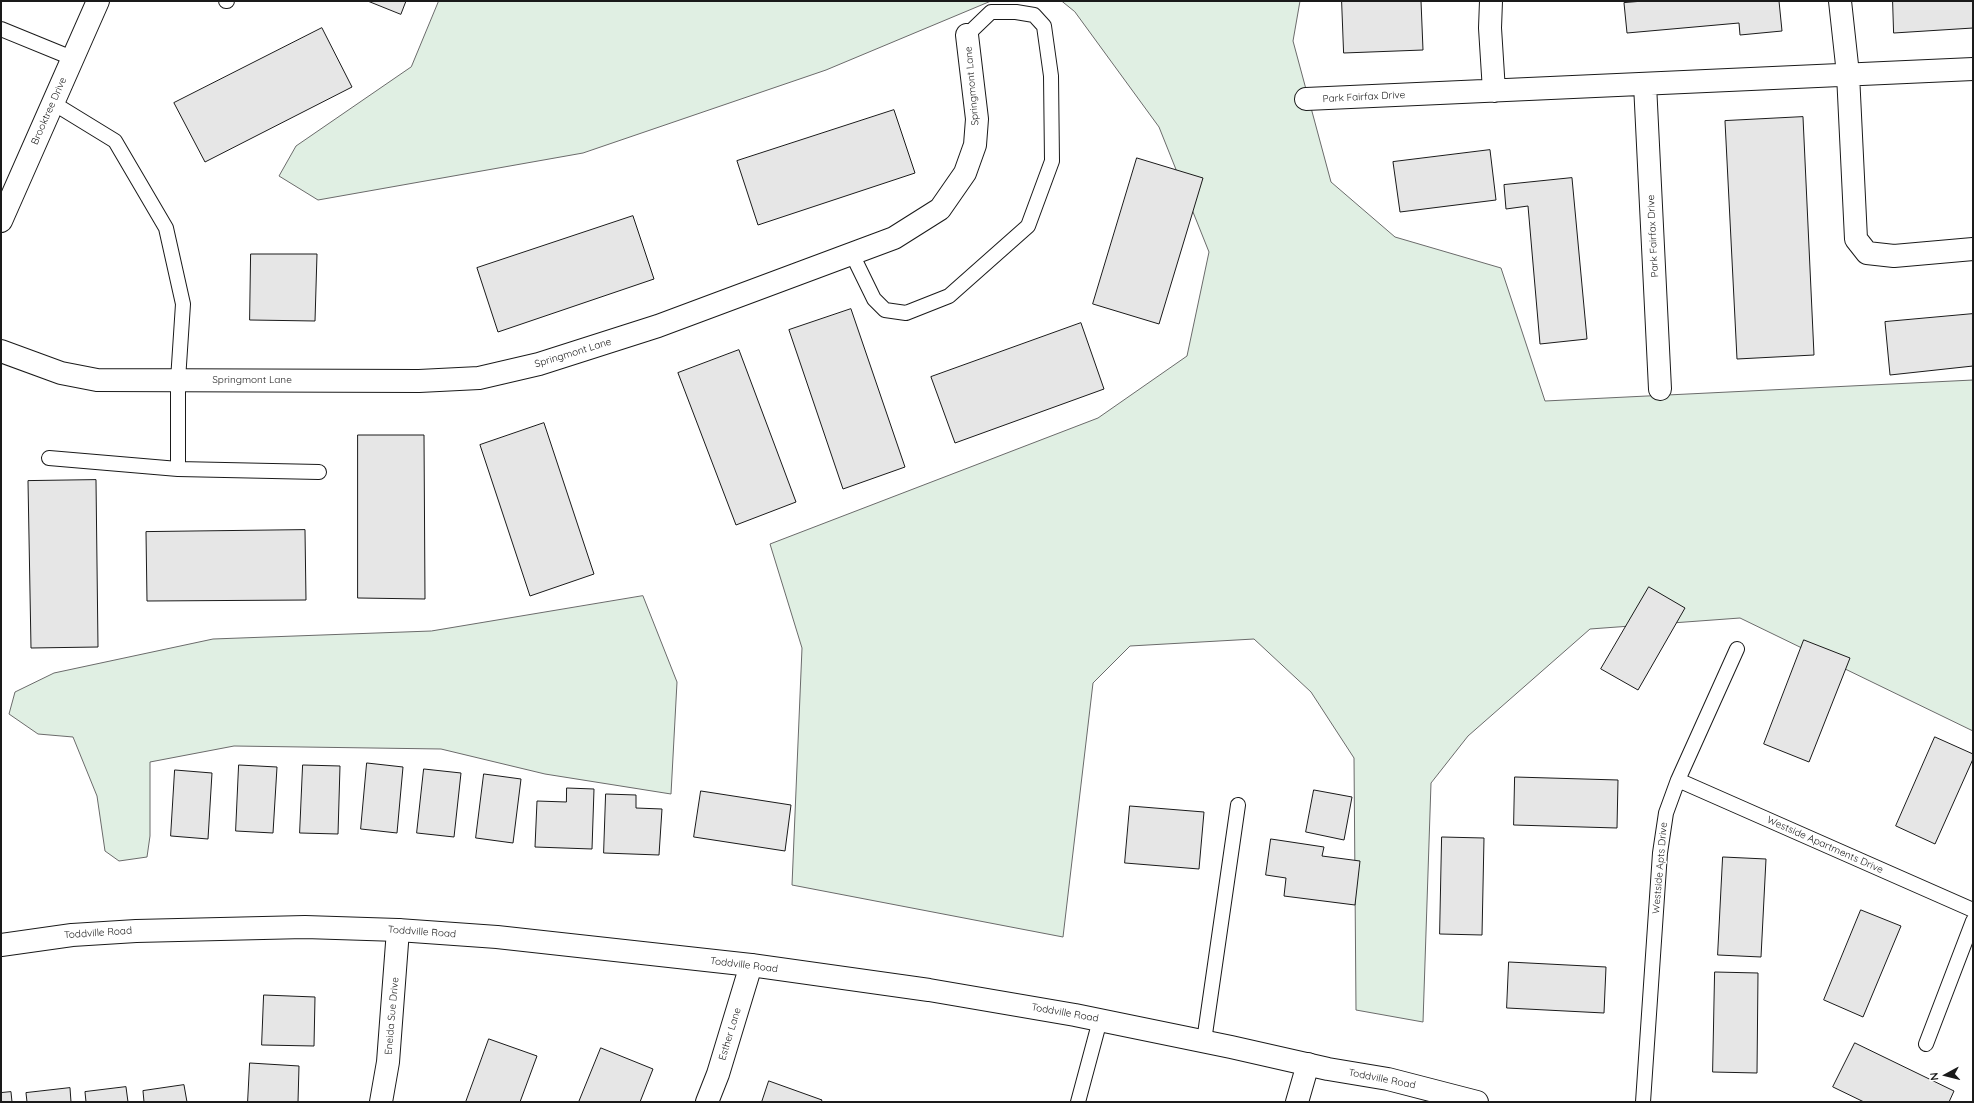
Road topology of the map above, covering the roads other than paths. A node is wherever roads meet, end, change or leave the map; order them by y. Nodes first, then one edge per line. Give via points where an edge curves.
1 (98, 1) edge
2 (1491, 1) edge
3 (1840, 1) edge
4 (1, 29) edge
5 (967, 35) joint
6 (72, 58) junction
7 (1973, 68) edge
8 (1848, 74) junction
9 (1645, 84) junction
10 (1494, 91) junction
11 (1306, 99) dead end
12 (53, 103) junction
13 (1, 221) edge
14 (1973, 249) edge
15 (852, 254) junction
16 (1, 351) edge
17 (178, 380) junction
18 (1660, 389) dead end
19 (49, 458) dead end
20 (178, 469) junction
21 (319, 472) dead end
22 (1737, 649) dead end
23 (1678, 780) junction
24 (1238, 805) dead end
25 (1973, 910) edge
26 (1973, 921) edge
27 (398, 930) junction
28 (1, 945) edge
29 (751, 965) junction
30 (1100, 1020) junction
31 (1204, 1041) junction
32 (1926, 1044) dead end
33 (1308, 1064) junction
34 (381, 1102) edge
35 (707, 1102) edge
36 (1078, 1102) edge
37 (1297, 1102) edge
38 (1477, 1102) edge
39 (1643, 1102) edge

1 - 6 street, Brooktree Drive
2 - 10 street
3 - 8 street
4 - 6 lane
5 - 15 street, Springmont Lane via 977,119 975,145 965,173 940,209 894,238
5 - 15 lane via 991,12 1034,14 1044,26 1051,76 1052,161 1028,226 950,296 906,313 886,310 874,299
6 - 12 street, Brooktree Drive
7 - 8 street, Park Fairfax Drive
8 - 9 street, Park Fairfax Drive
8 - 14 street via 1856,239 1867,253 1894,256
9 - 10 street, Park Fairfax Drive
9 - 18 street, Park Fairfax Drive
10 - 11 street, Park Fairfax Drive
12 - 13 street, Brooktree Drive
12 - 17 lane via 115,141 166,228 184,304
15 - 17 street, Springmont Lane via 658,326 539,364 479,378
16 - 17 street, Springmont Lane via 60,373 97,380
17 - 20 lane
19 - 20 lane
20 - 21 lane
22 - 23 lane, Westside Apts Drive
23 - 25 lane, Westside Apartments Drive
23 - 39 lane, Westside Apts Drive via 1666,813 1660,852
24 - 31 lane
26 - 32 lane
27 - 28 street, Toddville Road via 305,927 136,930 72,935
27 - 29 street, Toddville Road via 497,937
27 - 34 street, Eneida Sue Drive via 388,1062
29 - 30 street, Toddville Road via 935,991
29 - 35 street, Esther Lane
30 - 31 street, Toddville Road
30 - 36 lane
31 - 33 street, Toddville Road
33 - 37 street
33 - 38 street, Toddville Road via 1388,1079

